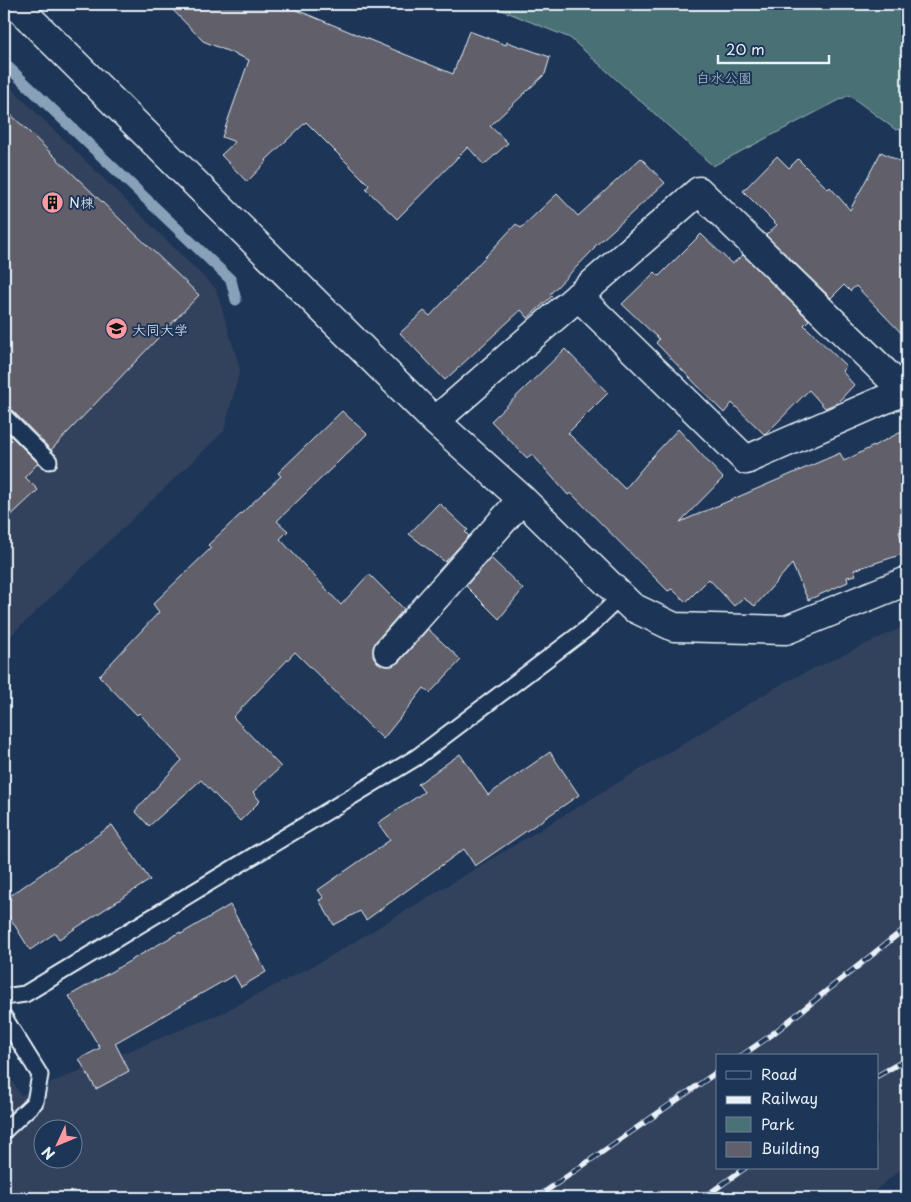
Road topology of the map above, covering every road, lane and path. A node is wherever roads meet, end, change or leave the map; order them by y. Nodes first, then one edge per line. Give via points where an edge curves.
1 (14, 4) edge
2 (578, 296) junction
3 (906, 393) edge
4 (4, 416) edge
5 (435, 421) junction
6 (49, 461) dead end
7 (522, 499) junction
8 (907, 581) edge
9 (620, 597) junction
10 (388, 651) dead end
11 (4, 997) edge
12 (4, 1017) edge
13 (4, 1131) edge

1 - 5 street
2 - 3 street via 746,460
2 - 3 street via 699,191
2 - 5 street
4 - 6 lane
5 - 7 street
7 - 9 street
7 - 10 street
8 - 9 street via 786,630 674,627 632,607
9 - 11 lane via 589,626 417,757 25,994
12 - 13 lane via 40,1075 35,1102

